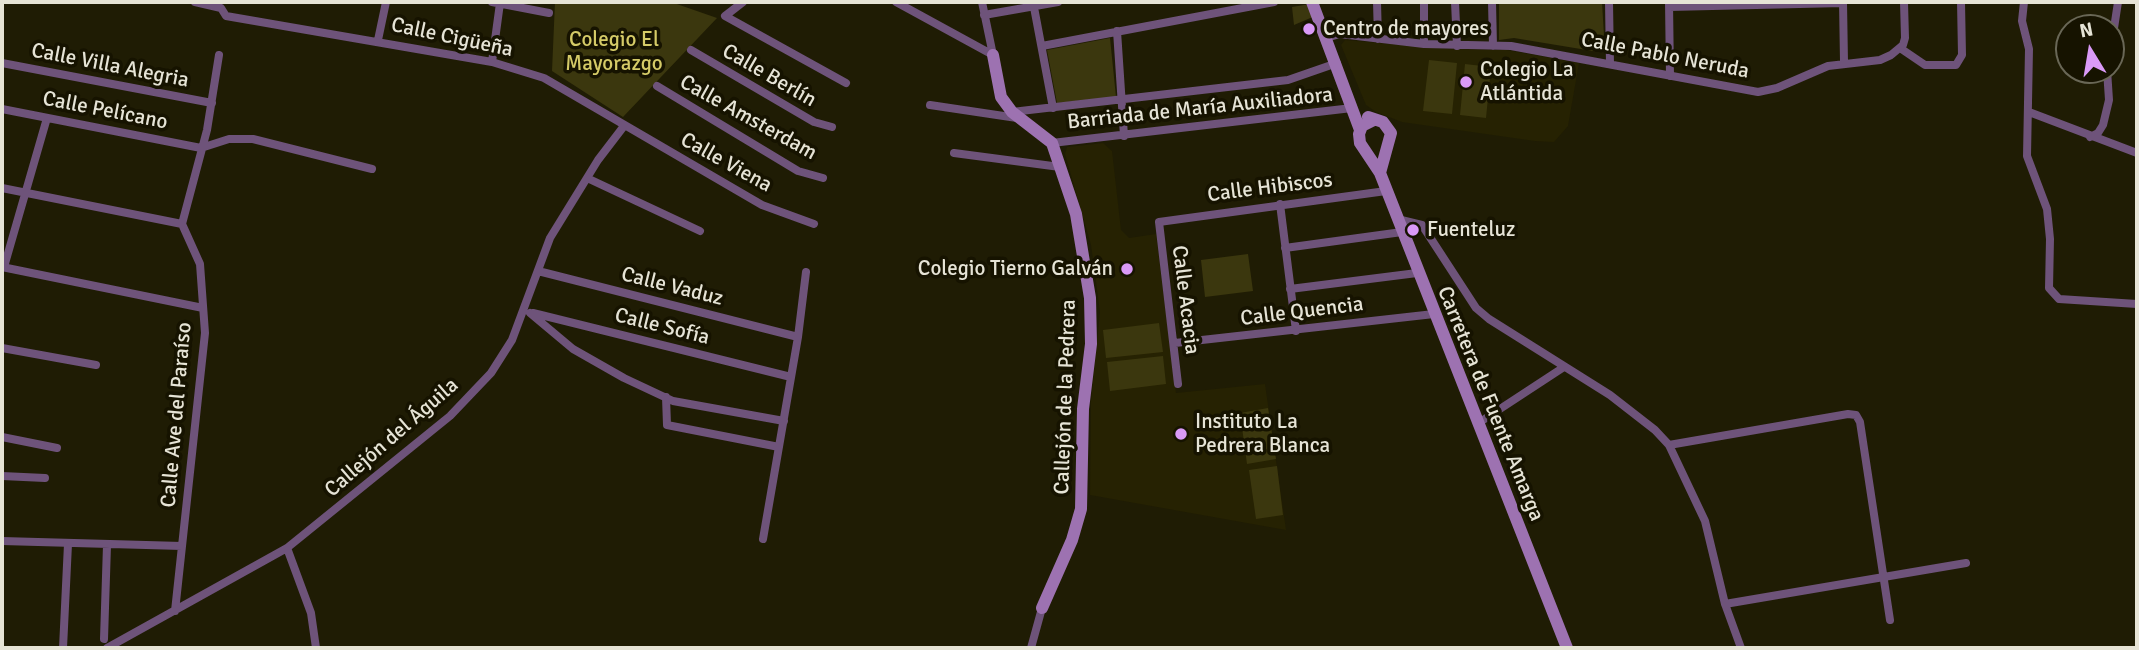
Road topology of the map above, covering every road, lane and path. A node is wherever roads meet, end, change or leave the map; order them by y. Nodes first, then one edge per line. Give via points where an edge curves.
1 (195, 2) edge
2 (386, 2) edge
3 (743, 2) edge
4 (896, 2) edge
5 (982, 2) edge
6 (1058, 2) edge
7 (1275, 2) edge
8 (1312, 2) edge
9 (1377, 2) edge
10 (1424, 2) edge
11 (1455, 2) edge
12 (1492, 2) edge
13 (1609, 2) edge
14 (1843, 2) edge
15 (1904, 2) edge
16 (1961, 2) edge
17 (2024, 2) edge
18 (496, 3) edge
19 (1034, 4) edge
20 (1669, 4) edge
21 (549, 13) dead end
22 (984, 15) junction
23 (1117, 31) junction
24 (1326, 38) junction
25 (1378, 39) junction
26 (378, 40) junction
27 (1424, 44) junction
28 (1042, 46) junction
29 (1457, 46) junction
30 (1493, 46) junction
31 (1900, 48) junction
32 (691, 50) dead end
33 (219, 55) dead end
34 (993, 55) junction
35 (492, 62) junction
36 (1844, 62) junction
37 (2, 63) edge
38 (1337, 63) junction
39 (1610, 64) junction
40 (1670, 76) junction
41 (846, 83) dead end
42 (2108, 84) edge
43 (657, 86) dead end
44 (1121, 101) junction
45 (212, 103) junction
46 (930, 105) dead end
47 (1352, 106) junction
48 (2, 108) edge
49 (1053, 108) junction
50 (2029, 111) junction
51 (1017, 116) junction
52 (47, 118) junction
53 (1374, 120) junction
54 (624, 126) junction
55 (832, 127) dead end
56 (1360, 130) junction
57 (1124, 136) junction
58 (2090, 137) junction
59 (1052, 143) junction
60 (1387, 146) junction
61 (201, 148) junction
62 (1367, 150) junction
63 (954, 153) dead end
64 (2137, 153) edge
65 (1060, 167) junction
66 (372, 169) dead end
67 (1380, 173) junction
68 (587, 178) junction
69 (823, 178) dead end
70 (2, 188) edge
71 (1387, 191) junction
72 (24, 192) junction
73 (1280, 204) junction
74 (1159, 222) joint
75 (182, 224) junction
76 (814, 224) dead end
77 (1400, 226) junction
78 (700, 231) dead end
79 (1285, 248) junction
80 (3, 267) edge
81 (538, 271) junction
82 (806, 272) dead end
83 (1417, 272) junction
84 (1290, 289) junction
85 (2137, 304) edge
86 (203, 308) junction
87 (527, 312) junction
88 (1434, 314) junction
89 (1296, 331) junction
90 (798, 337) junction
91 (1175, 343) junction
92 (2, 348) edge
93 (96, 365) dead end
94 (1564, 367) junction
95 (792, 377) junction
96 (1178, 384) dead end
97 (666, 397) junction
98 (784, 421) junction
99 (1477, 424) junction
100 (2, 437) edge
101 (1669, 446) junction
102 (779, 447) junction
103 (57, 448) dead end
104 (2, 476) edge
105 (45, 478) dead end
106 (763, 539) dead end
107 (2, 541) edge
108 (68, 544) junction
109 (107, 545) junction
110 (182, 546) junction
111 (287, 548) junction
112 (1966, 563) dead end
113 (1882, 578) junction
114 (1726, 604) junction
115 (1042, 608) joint
116 (175, 611) junction
117 (1890, 620) dead end
118 (105, 644) edge
119 (63, 648) edge
120 (316, 648) edge
121 (1031, 648) edge
122 (1567, 648) edge
123 (1741, 648) edge

1 - 26 street, Calle Cigüeña via 221,8 226,16
2 - 26 street
3 - 41 street via 725,16
4 - 34 street
5 - 22 street
6 - 19 street
7 - 23 street
8 - 24 street
9 - 25 street
10 - 27 street
11 - 29 street
12 - 30 street
13 - 39 street
14 - 20 street
14 - 36 street
15 - 31 street via 1905,38
16 - 31 street via 1962,55 1956,65 1924,65
17 - 50 street
18 - 21 street
18 - 35 street
19 - 22 street
19 - 28 street
20 - 40 street
22 - 34 street
23 - 28 street
23 - 44 street
24 - 25 street, Calle Pablo Neruda via 1340,34
24 - 38 street
25 - 27 street, Calle Pablo Neruda
26 - 35 street, Calle Cigüeña
27 - 29 street, Calle Pablo Neruda
28 - 49 street
29 - 30 street, Calle Pablo Neruda
30 - 39 street, Calle Pablo Neruda via 1536,49
31 - 36 street, Calle Pablo Neruda via 1880,60
32 - 55 street, Calle Berlín via 814,122
33 - 45 street
34 - 51 street via 1001,96
35 - 54 street, Calle Cigüeña via 544,78
36 - 40 street, Calle Pablo Neruda via 1758,92
37 - 45 street, Calle Villa Alegria
38 - 44 street via 1288,80
38 - 47 street
39 - 40 street, Calle Pablo Neruda
42 - 58 street via 2103,125
43 - 69 street, Calle Amsterdam via 798,171
44 - 49 street
44 - 57 street
45 - 61 street
46 - 51 street
47 - 53 street
47 - 56 street
47 - 57 street, Barriada de María Auxiliadora
48 - 52 street, Calle Pelícano
49 - 51 street
50 - 58 street
50 - 85 street via 2027,156 2047,209 2053,296
51 - 59 street
52 - 61 street, Calle Pelícano
52 - 72 street
53 - 56 street
53 - 60 street via 1389,129
54 - 68 street, Callejón del Águila
54 - 76 street, Calle Viena via 762,205
56 - 62 street via 1360,143
57 - 59 street, Barriada de María Auxiliadora
58 - 64 street
59 - 65 street, Callejón de la Pedrera
60 - 62 street via 1376,152
60 - 67 street
61 - 66 street via 229,139 253,139
61 - 75 street
62 - 67 street, Carretera de Fuente Amarga
63 - 65 street
65 - 115 street, Callejón de la Pedrera via 1085,259 1091,344 1083,409 1081,509
67 - 71 street, Carretera de Fuente Amarga
68 - 78 street
68 - 81 street, Callejón del Águila via 550,238
70 - 72 street
71 - 73 street, Calle Hibiscos
71 - 77 street, Carretera de Fuente Amarga
72 - 75 street
72 - 80 street
73 - 74 street, Calle Hibiscos
73 - 79 street
74 - 91 street, Calle Acacia
75 - 86 street, Calle Ave del Paraíso via 201,264
77 - 79 street
77 - 83 street, Carretera de Fuente Amarga
77 - 94 street via 1422,225 1476,308
79 - 84 street
80 - 86 street
81 - 87 street, Callejón del Águila
81 - 90 street, Calle Vaduz
82 - 90 street
83 - 84 street
83 - 88 street, Carretera de Fuente Amarga
84 - 89 street
86 - 110 street, Calle Ave del Paraíso via 205,333
87 - 95 street, Calle Sofía
87 - 97 street via 573,349
87 - 111 street, Callejón del Águila via 491,373 450,415
88 - 89 street, Calle Quencia
88 - 99 street, Carretera de Fuente Amarga
89 - 91 street, Calle Quencia
90 - 95 street
91 - 96 street, Calle Acacia
92 - 93 street
94 - 99 street
94 - 101 street via 1610,395
95 - 98 street
97 - 98 street
97 - 102 street via 667,425
98 - 102 street
99 - 122 street, Carretera de Fuente Amarga
100 - 103 street
101 - 113 street via 1856,415
101 - 114 street via 1705,521
102 - 106 street
104 - 105 street
107 - 108 street
108 - 109 street
108 - 119 street
109 - 110 street
109 - 118 street
110 - 116 street, Calle Ave del Paraíso
111 - 116 street, Callejón del Águila
111 - 120 street via 311,613
112 - 113 street
113 - 114 street
113 - 117 street
114 - 123 street
115 - 121 street, Callejón de la Pedrera
116 - 118 street, Callejón del Águila

